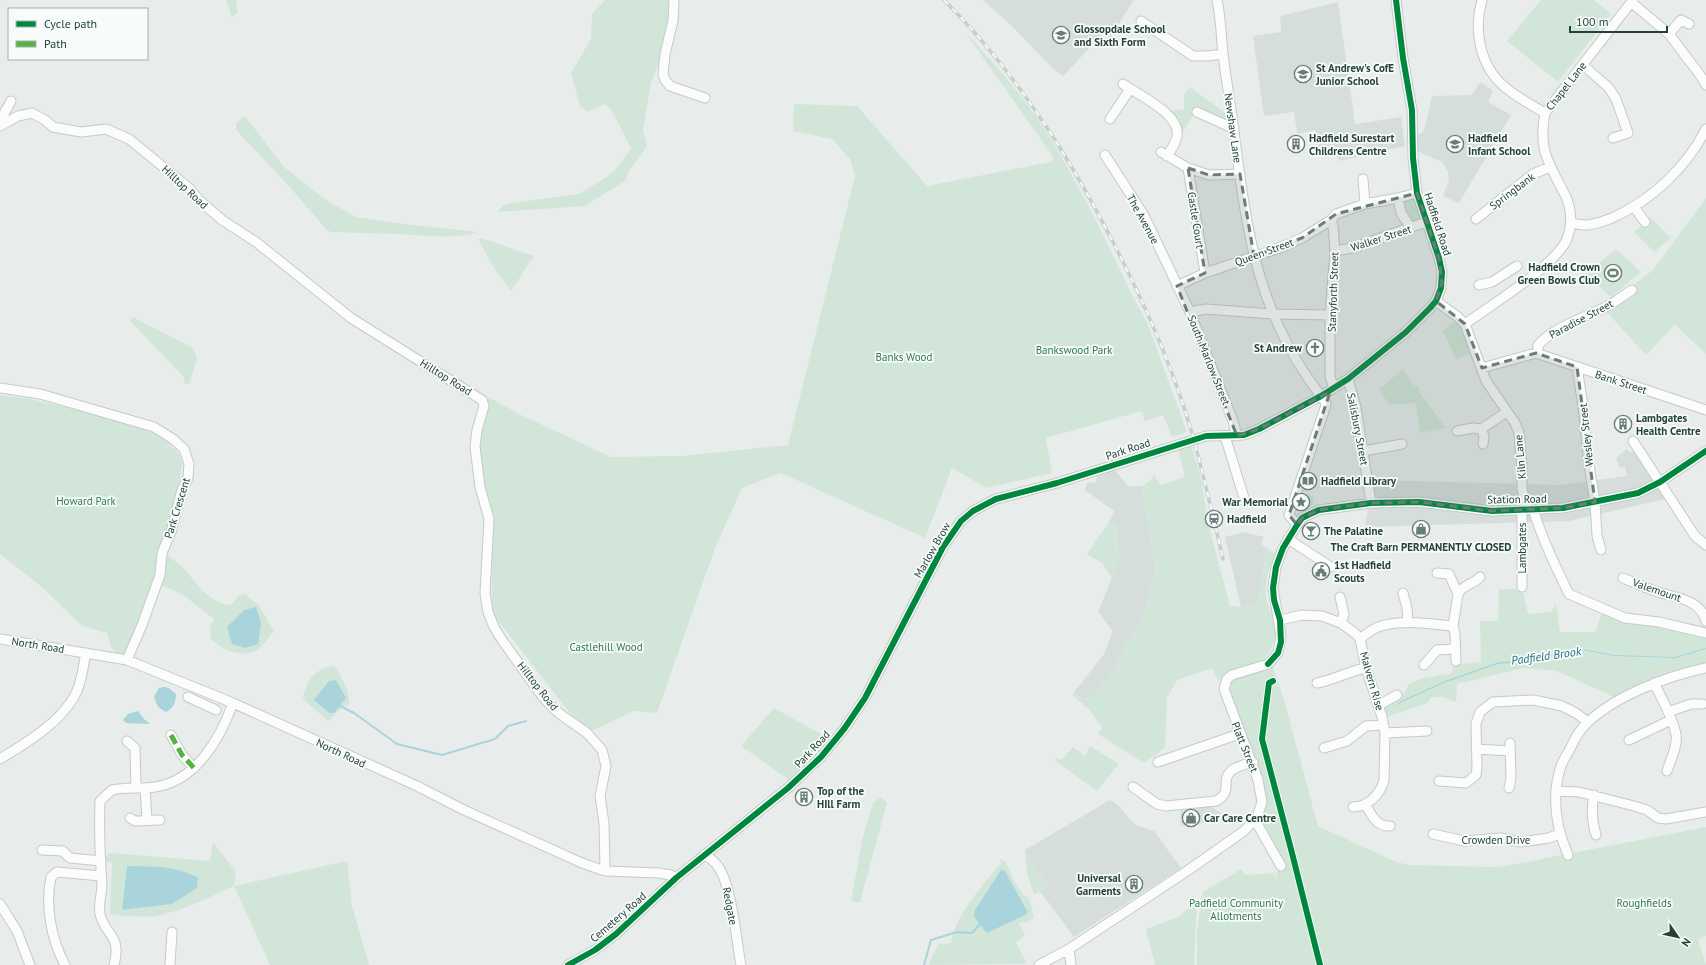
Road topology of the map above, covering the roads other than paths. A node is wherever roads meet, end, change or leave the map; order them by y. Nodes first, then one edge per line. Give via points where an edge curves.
1 (674, 0) edge
2 (1217, 0) edge
3 (1396, 0) edge
4 (1482, 0) edge
5 (1632, 1) edge
6 (1141, 21) dead end
7 (1689, 24) dead end
8 (1669, 34) junction
9 (1223, 54) junction
10 (1583, 65) junction
11 (1703, 72) edge
12 (1706, 85) edge
13 (705, 98) dead end
14 (11, 101) dead end
15 (1197, 112) dead end
16 (1545, 113) junction
17 (1110, 119) dead end
18 (0, 121) edge
19 (0, 126) edge
20 (1234, 127) junction
21 (1706, 129) edge
22 (1613, 138) dead end
23 (1105, 155) dead end
24 (1550, 167) junction
25 (1188, 168) junction
26 (1240, 174) junction
27 (1363, 179) dead end
28 (1417, 193) junction
29 (1398, 198) junction
30 (1365, 204) junction
31 (1636, 206) junction
32 (1476, 219) dead end
33 (1330, 220) junction
34 (1426, 222) junction
35 (1645, 222) dead end
36 (1571, 223) junction
37 (1411, 228) junction
38 (1335, 251) junction
39 (1254, 256) junction
40 (1517, 266) dead end
41 (1205, 272) junction
42 (1177, 286) junction
43 (1479, 286) dead end
44 (1497, 290) junction
45 (1632, 290) dead end
46 (1436, 301) junction
47 (1190, 312) junction
48 (1272, 314) junction
49 (1330, 315) junction
50 (1465, 324) junction
51 (1537, 353) junction
52 (1577, 367) junction
53 (1482, 368) junction
54 (1348, 379) junction
55 (0, 388) edge
56 (1334, 388) junction
57 (1322, 396) junction
58 (1706, 410) edge
59 (1507, 412) junction
60 (1481, 429) junction
61 (1457, 431) dead end
62 (1206, 436) joint
63 (1225, 436) junction
64 (1237, 436) junction
65 (1633, 441) dead end
66 (1402, 444) dead end
67 (1483, 444) dead end
68 (1364, 451) junction
69 (1706, 454) edge
70 (1660, 482) junction
71 (1057, 483) joint
72 (1245, 501) dead end
73 (1595, 502) junction
74 (1371, 503) junction
75 (1527, 509) junction
76 (1297, 524) junction
77 (1288, 539) junction
78 (1706, 545) edge
79 (1601, 550) dead end
80 (1331, 567) dead end
81 (1437, 573) dead end
82 (1480, 577) dead end
83 (1623, 578) dead end
84 (1522, 587) dead end
85 (1403, 593) dead end
86 (1458, 594) junction
87 (917, 596) joint
88 (1340, 597) dead end
89 (1280, 620) junction
90 (1706, 621) edge
91 (1408, 622) junction
92 (1341, 623) junction
93 (1453, 626) junction
94 (1706, 633) edge
95 (0, 639) edge
96 (1360, 639) junction
97 (1455, 649) junction
98 (86, 653) junction
99 (127, 660) junction
100 (1456, 661) dead end
101 (1424, 665) dead end
102 (1366, 668) junction
103 (1706, 668) edge
104 (1317, 683) dead end
105 (1654, 683) junction
106 (204, 691) junction
107 (1397, 695) dead end
108 (188, 697) dead end
109 (198, 702) junction
110 (233, 703) junction
111 (1703, 704) dead end
112 (1379, 705) junction
113 (216, 710) dead end
114 (1670, 716) junction
115 (1588, 722) junction
116 (1384, 729) junction
117 (1427, 731) dead end
118 (1240, 734) junction
119 (171, 735) dead end
120 (1629, 740) dead end
121 (127, 741) dead end
122 (1324, 748) dead end
123 (1476, 749) junction
124 (0, 759) edge
125 (1158, 762) dead end
126 (1253, 762) junction
127 (194, 768) junction
128 (1667, 771) dead end
129 (1439, 781) dead end
130 (1133, 787) dead end
131 (141, 788) junction
132 (1509, 788) dead end
133 (1557, 791) junction
134 (1594, 795) junction
135 (1366, 805) junction
136 (1354, 807) dead end
137 (1706, 812) edge
138 (130, 818) dead end
139 (147, 820) junction
140 (160, 820) dead end
141 (1255, 820) junction
142 (1390, 826) dead end
143 (1433, 834) dead end
144 (1559, 834) junction
145 (1596, 835) dead end
146 (42, 850) dead end
147 (705, 854) junction
148 (1568, 855) dead end
149 (101, 861) junction
150 (1281, 866) dead end
151 (605, 871) junction
152 (101, 876) junction
153 (676, 878) junction
154 (0, 904) edge
155 (172, 932) dead end
156 (1069, 949) junction
157 (30, 965) edge
158 (65, 965) edge
159 (114, 965) edge
160 (170, 965) edge
161 (568, 965) edge
162 (741, 965) edge
163 (1039, 965) edge
164 (1071, 965) edge

1 - 13 street via 673,21 663,74 670,86
2 - 9 street, Newshaw Lane
3 - 28 street, Hadfield Road via 1412,110 1412,158
4 - 16 street via 1478,33 1479,46 1486,63 1506,88
5 - 8 street
5 - 10 street, Chapel Lane
6 - 9 street via 1194,56
7 - 8 street via 1681,20
8 - 11 street via 1690,64
9 - 20 street, Newshaw Lane
10 - 16 street, Chapel Lane
10 - 22 street via 1609,88 1616,99 1628,133
11 - 12 street
14 - 18 street
15 - 20 street
16 - 24 street, Chapel Lane via 1543,146
17 - 25 street via 1126,87 1165,112 1175,122 1177,137 1164,154
19 - 151 street, Hilltop Road via 18,116 32,113 54,127 81,132 106,129 129,139 189,188 198,200 222,220 256,242 351,318 482,400 484,406 475,447 480,487 489,519 485,593 488,612 502,640 542,696 553,708 587,733 602,750 606,766 600,796 604,823
20 - 26 street, Newshaw Lane
21 - 31 street via 1699,143 1672,178
23 - 42 street, The Avenue via 1144,214
24 - 32 street, Springbank via 1533,174
24 - 36 street, Chapel Lane via 1569,203
25 - 26 street via 1210,175
25 - 41 street, Castle Court
26 - 39 street, Newshaw Lane via 1246,222
27 - 30 street
28 - 29 street, Queen Street
28 - 34 street, Hadfield Road
29 - 30 street, Queen Street
29 - 37 street via 1401,213
30 - 33 street, Queen Street via 1336,214
31 - 35 street
31 - 36 street via 1601,222 1587,225
33 - 38 street, Stanyforth Street via 1333,226
33 - 39 street, Queen Street via 1302,238
34 - 37 street, Walker Street
34 - 46 street, Hadfield Road via 1442,272 1442,283
36 - 44 street, Chapel Lane via 1566,241 1556,255 1529,278
37 - 38 street, Walker Street via 1352,248
38 - 49 street, Stanyforth Street
39 - 41 street, Queen Street
39 - 48 street, Newshaw Lane
40 - 44 street
41 - 42 street, Queen Street
42 - 47 street, South Marlow Street
43 - 44 street
44 - 50 street, Chapel Lane
45 - 51 street, Paradise Street via 1543,340 1538,345
46 - 50 street
46 - 54 street, Hadfield Road via 1406,332
47 - 48 street via 1206,309
47 - 64 street, South Marlow Street
48 - 49 street
48 - 57 street, Newshaw Lane via 1294,356
49 - 56 street, Stanyforth Street via 1330,378
50 - 53 street, Kiln Lane
51 - 52 street, Bank Street
51 - 53 street
52 - 58 street, Bank Street
52 - 73 street, Wesley Street
53 - 59 street, Kiln Lane via 1486,381
54 - 56 street, Hadfield Road
54 - 68 street, Salisbury Street
55 - 99 street, Park Crescent via 13,392 40,394 154,427 184,449 189,464 188,478 162,554 160,575
56 - 57 street, Hadfield Road
57 - 64 street, Hadfield Road via 1259,429
57 - 76 street via 1326,408 1289,514
59 - 60 street
59 - 75 street, Kiln Lane via 1519,433 1522,489
60 - 61 street
60 - 67 street via 1484,436
62 - 63 street, Hadfield Road
62 - 71 street, Park Road
63 - 64 street, Hadfield Road
63 - 72 street
65 - 70 street
66 - 68 street
68 - 74 street, Salisbury Street
69 - 70 street, Station Road
70 - 73 street, Station Road via 1638,493
70 - 78 street via 1695,536
71 - 87 street, Marlow Brow via 996,499 973,511 961,521 943,547
73 - 75 street, Station Road via 1562,508
73 - 79 street, Wesley Street via 1597,536
74 - 75 street, Station Road via 1419,502 1492,511
74 - 76 street, Station Road via 1319,510 1302,518
75 - 84 street, Lambgates
75 - 94 street via 1538,526 1569,594 1626,618 1659,622
76 - 77 street, Platt Street
77 - 80 street
77 - 89 street, Platt Street via 1276,567 1273,588
81 - 86 street via 1449,574
82 - 86 street via 1473,583 1463,586
83 - 90 street, Valemount via 1681,597 1695,605
85 - 91 street
86 - 93 street
87 - 147 street, Park Road via 865,698 832,743 807,772
88 - 92 street via 1344,614
89 - 92 street, Malvern Rise via 1312,614
89 - 118 street, Platt Street via 1281,642 1274,658 1268,664 1232,675 1225,683 1224,689
91 - 93 street
91 - 96 street via 1380,626
92 - 96 street, Malvern Rise
93 - 97 street
95 - 98 street, North Road
96 - 102 street, Malvern Rise
97 - 100 street
97 - 101 street via 1438,650
98 - 99 street, North Road
98 - 124 street via 75,695 60,714 51,724
99 - 106 street, North Road
102 - 104 street
102 - 112 street, Malvern Rise
103 - 105 street
105 - 114 street
105 - 115 street via 1623,698
106 - 109 street
106 - 110 street, North Road
107 - 112 street
108 - 109 street
109 - 113 street
110 - 127 street via 216,739
110 - 151 street, North Road via 417,786 464,810
111 - 114 street via 1691,704
112 - 116 street, Malvern Rise
114 - 120 street
114 - 128 street via 1677,735
115 - 123 street via 1562,706 1533,700 1493,702 1480,712 1476,724
115 - 133 street via 1577,734 1561,766
116 - 117 street
116 - 122 street via 1366,726 1347,741
116 - 135 street, Malvern Rise via 1384,780 1377,794
118 - 125 street
118 - 126 street, Platt Street
119 - 127 street via 182,755
121 - 131 street via 139,756
123 - 129 street via 1476,775 1471,780 1466,783
123 - 132 street via 1510,747
126 - 130 street via 1230,772 1226,791 1223,797 1216,801 1166,806 1157,804
126 - 141 street, Platt Street via 1262,802
127 - 131 street via 177,780 156,787
131 - 139 street
131 - 149 street via 112,790 100,801
133 - 134 street
133 - 144 street via 1555,811
134 - 137 street via 1646,810 1658,818
134 - 145 street via 1592,805
135 - 136 street
135 - 142 street via 1376,821
138 - 139 street via 134,821
139 - 140 street
141 - 150 street
141 - 156 street, Platt Street via 1244,831 1187,871
143 - 144 street, Crowden Drive via 1464,842 1500,838 1521,842
144 - 148 street
146 - 149 street via 63,851 70,858
147 - 153 street, Park Road
147 - 162 street, Redgate via 717,864 725,881
149 - 152 street
151 - 153 street, North Road via 659,873
152 - 158 street via 57,872 51,876 48,888 51,923 56,945
152 - 159 street via 99,903 101,916 117,947
153 - 161 street, Cemetery Road via 604,944
154 - 157 street via 17,931
155 - 160 street
156 - 163 street, Platt Street
156 - 164 street

